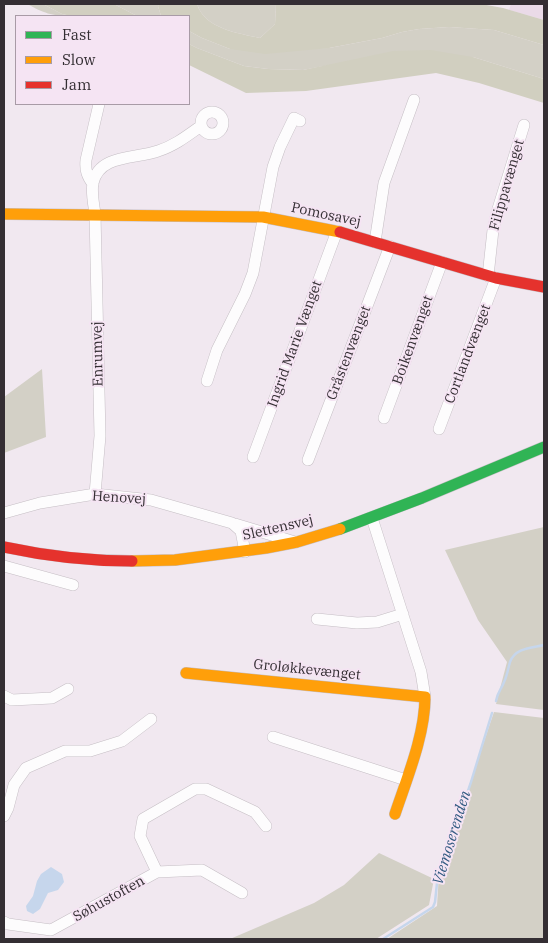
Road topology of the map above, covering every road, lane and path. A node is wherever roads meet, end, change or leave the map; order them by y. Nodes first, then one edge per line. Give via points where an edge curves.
1 (414, 100) dead end
2 (99, 105) edge
3 (300, 121) dead end
4 (524, 125) dead end
5 (202, 126) dead end
6 (93, 184) junction
7 (4, 214) edge
8 (95, 214) junction
9 (263, 217) junction
10 (337, 231) junction
11 (375, 242) junction
12 (390, 246) junction
13 (442, 262) junction
14 (492, 277) junction
15 (544, 287) edge
16 (207, 381) dead end
17 (384, 418) dead end
18 (439, 429) dead end
19 (544, 447) edge
20 (253, 457) dead end
21 (308, 460) dead end
22 (95, 494) junction
23 (4, 513) edge
24 (372, 518) junction
25 (232, 523) junction
26 (295, 542) junction
27 (4, 547) edge
28 (244, 552) junction
29 (4, 566) edge
30 (73, 585) dead end
31 (403, 614) junction
32 (317, 619) dead end
33 (186, 673) dead end
34 (68, 689) dead end
35 (4, 696) edge
36 (425, 697) junction
37 (151, 719) dead end
38 (273, 737) dead end
39 (406, 780) junction
40 (395, 814) dead end
41 (4, 816) edge
42 (266, 826) dead end
43 (157, 872) junction
44 (242, 893) dead end
45 (4, 922) edge

1 - 11 street via 384,183
2 - 6 street via 85,168
3 - 9 street via 294,118 280,147
4 - 14 street, Filippavænget via 493,230
5 - 6 street via 172,146 109,162 100,168
6 - 8 street
7 - 8 street, Pomosavej
8 - 9 street, Pomosavej
8 - 22 street, Enrumvej via 100,436
9 - 10 street, Pomosavej
9 - 16 street via 253,273 217,350
10 - 11 street, Pomosavej
10 - 20 street, Ingrid Marie Vænget
11 - 12 street, Pomosavej
12 - 13 street, Pomosavej
12 - 21 street, Gråstenvænget
13 - 14 street, Pomosavej
13 - 17 street, Boikenvænget
14 - 15 street, Pomosavej
14 - 18 street, Cortlandvænget
19 - 24 street, Slettensvej
22 - 23 street, Henovej
22 - 25 street, Henovej via 151,500
24 - 26 street, Slettensvej
24 - 31 street
25 - 26 street, Henovej
25 - 28 street via 241,531
26 - 28 street, Slettensvej
27 - 28 street, Slettensvej via 66,558 106,560 163,561
29 - 30 street
31 - 32 street via 377,622
31 - 36 street via 421,672
33 - 36 street, Groløkkevænget
34 - 35 street via 52,698 12,700
36 - 39 street via 420,736
37 - 41 street via 122,741 90,751 65,751 26,768 14,785
38 - 39 street
39 - 40 street
42 - 43 street, Søhustoften via 255,812 206,789 195,790 143,819 140,836
43 - 44 street, Søhustoften via 202,870
43 - 45 street, Søhustoften via 51,930

